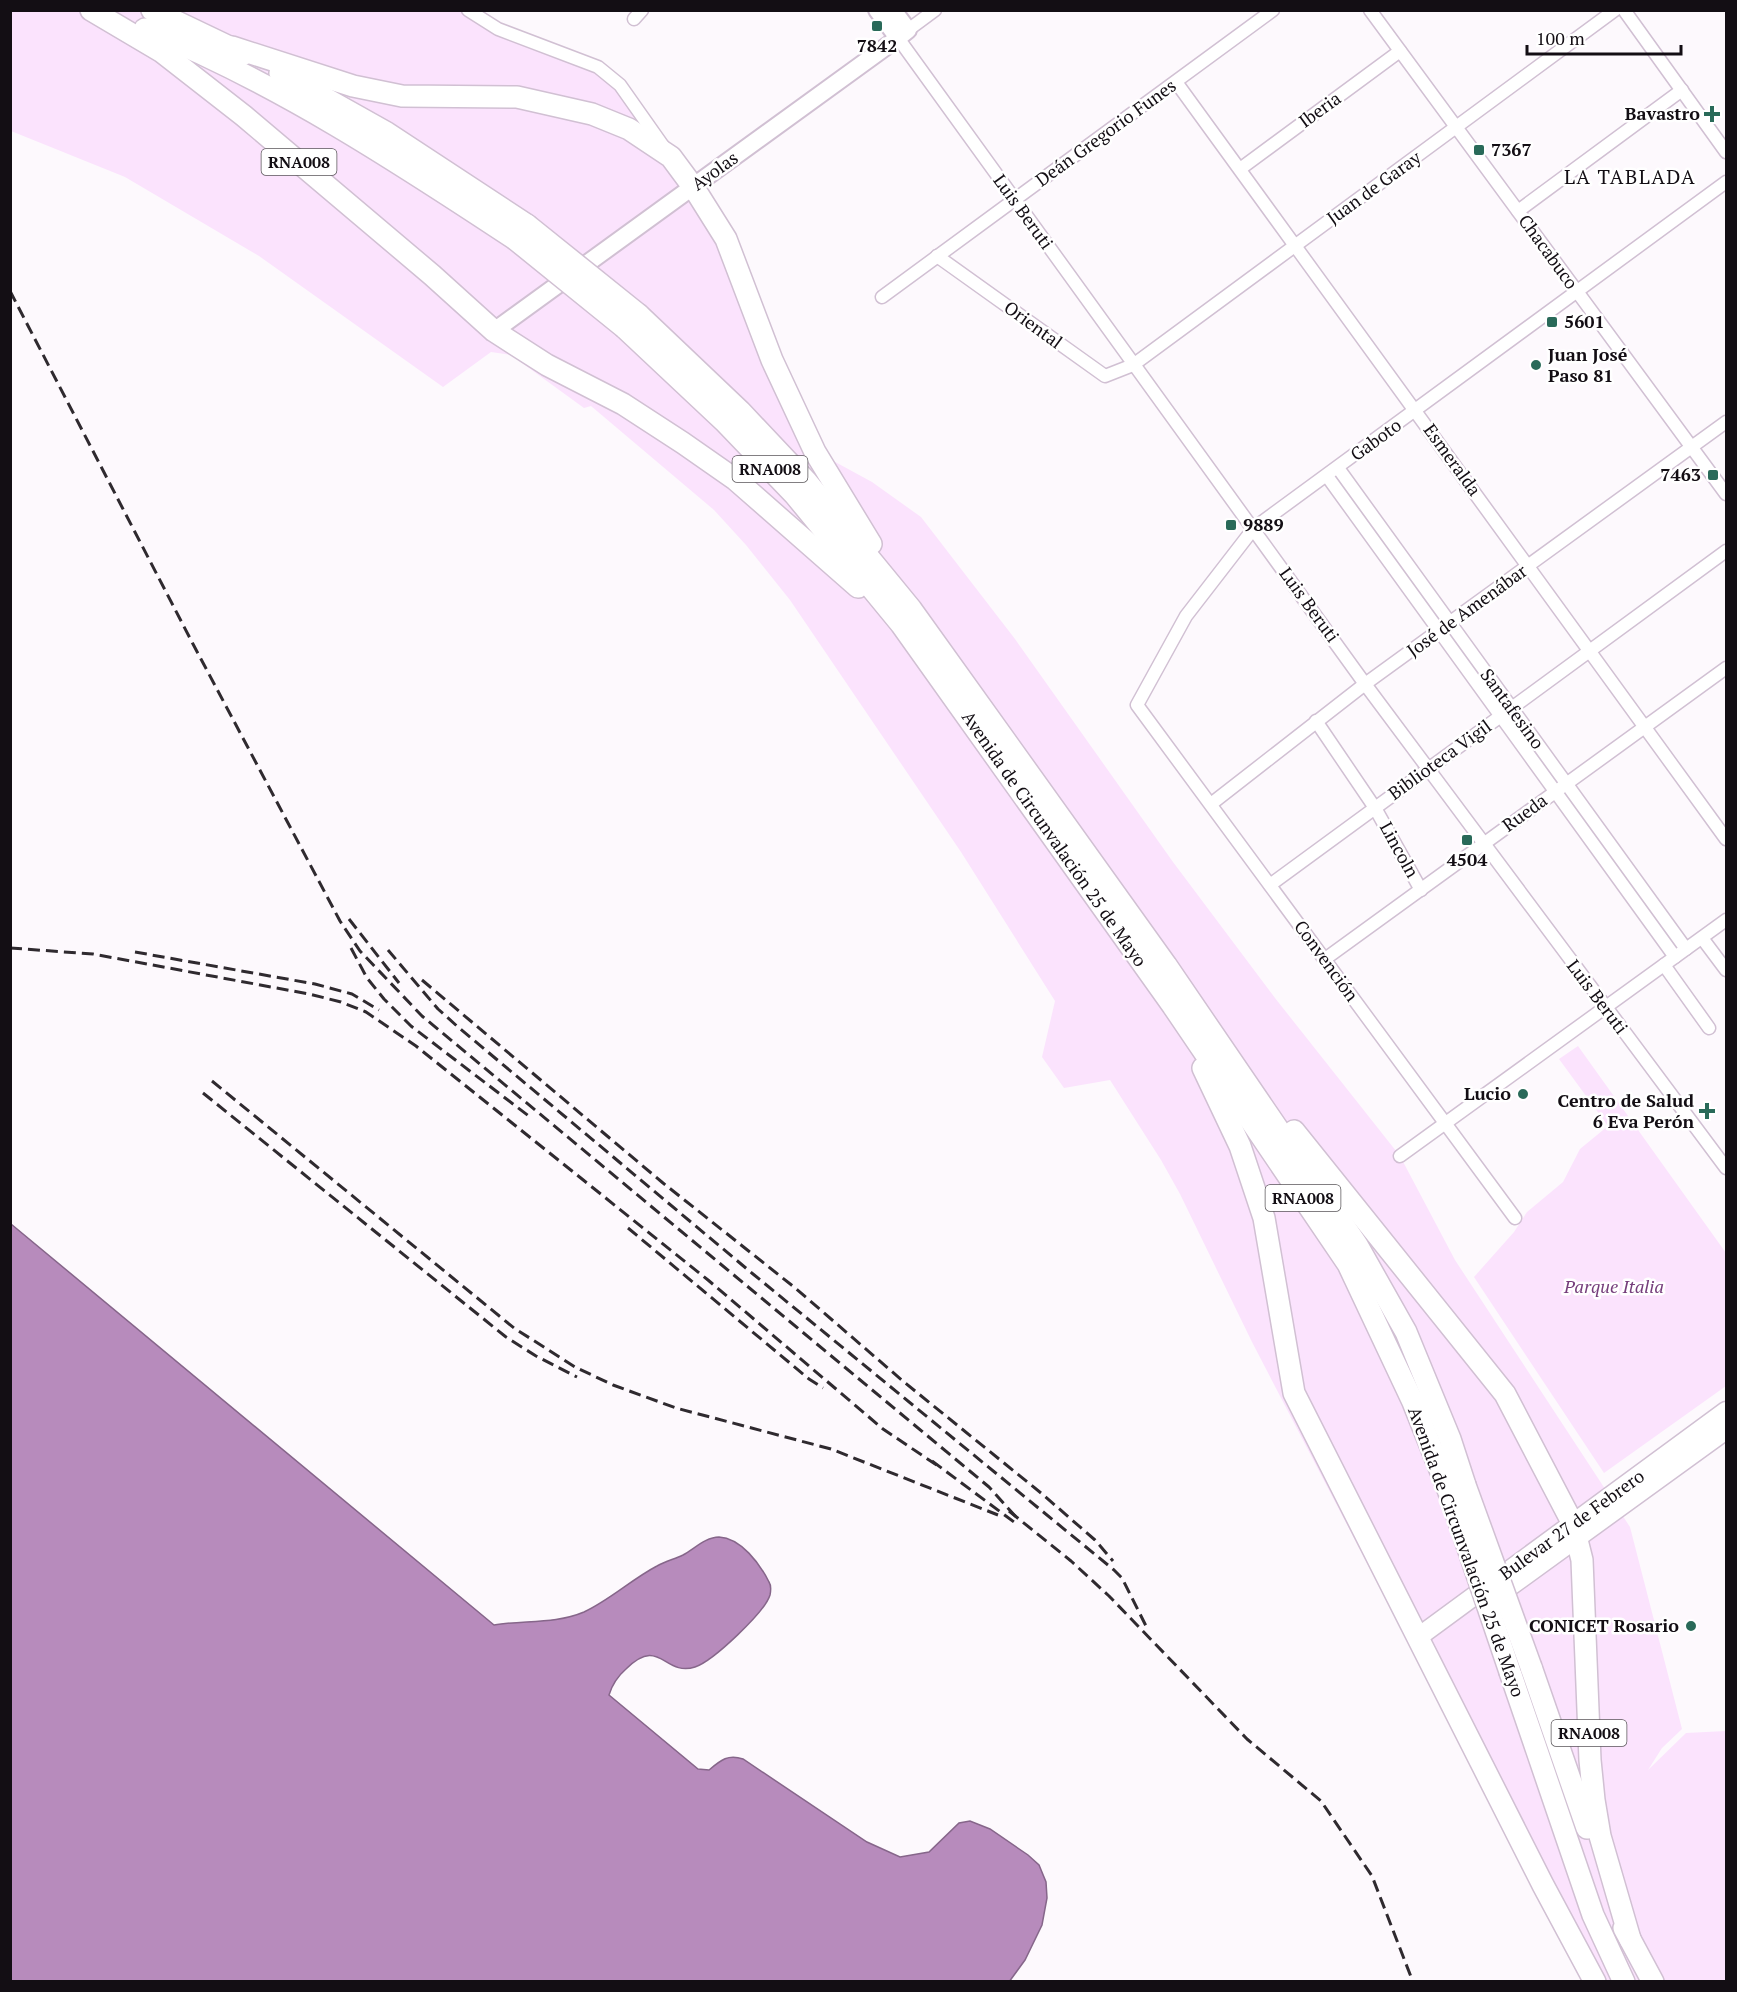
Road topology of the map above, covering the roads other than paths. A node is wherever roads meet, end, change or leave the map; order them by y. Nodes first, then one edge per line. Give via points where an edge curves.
1 (91, 10) edge
2 (99, 10) edge
3 (152, 10) edge
4 (468, 10) edge
5 (877, 10) edge
6 (893, 10) edge
7 (935, 10) edge
8 (1273, 10) edge
9 (1370, 10) edge
10 (1614, 10) edge
11 (1624, 10) edge
12 (903, 34) junction
13 (232, 47) junction
14 (1400, 51) junction
15 (1176, 82) junction
16 (1682, 90) junction
17 (1456, 127) junction
18 (1726, 152) edge
19 (671, 157) junction
20 (1240, 169) junction
21 (1726, 182) edge
22 (694, 188) junction
23 (1014, 200) junction
24 (1518, 212) junction
25 (521, 232) junction
26 (1296, 245) junction
27 (937, 256) junction
28 (1577, 292) junction
29 (882, 297) dead end
30 (494, 331) junction
31 (1133, 365) junction
32 (1416, 411) junction
33 (1726, 422) edge
34 (1692, 447) junction
35 (1338, 468) junction
36 (1327, 476) junction
37 (1726, 494) edge
38 (1254, 528) junction
39 (1726, 551) edge
40 (1528, 566) junction
41 (906, 616) junction
42 (1449, 622) junction
43 (1438, 631) junction
44 (1590, 651) junction
45 (1726, 668) edge
46 (1365, 684) junction
47 (1137, 705) joint
48 (1511, 708) junction
49 (1500, 716) junction
50 (1316, 721) junction
51 (1645, 728) junction
52 (1428, 769) junction
53 (1566, 784) junction
54 (1555, 792) junction
55 (1211, 804) junction
56 (1375, 808) junction
57 (1726, 839) edge
58 (1484, 844) junction
59 (1270, 885) junction
60 (1421, 890) junction
61 (1726, 920) edge
62 (1702, 938) junction
63 (1686, 949) junction
64 (1325, 959) junction
65 (1670, 961) junction
66 (1726, 970) edge
67 (1173, 1006) junction
68 (1605, 1007) junction
69 (1206, 1024) junction
70 (1709, 1028) dead end
71 (1445, 1123) junction
72 (1400, 1156) dead end
73 (1726, 1168) edge
74 (1515, 1218) dead end
75 (1423, 1400) junction
76 (1726, 1411) edge
77 (1726, 1430) edge
78 (1457, 1489) junction
79 (1575, 1531) junction
80 (1420, 1644) junction
81 (1630, 1939) junction
82 (1595, 1982) edge
83 (1624, 1982) edge
84 (1653, 1982) edge

1 - 30 highway, RNA008 via 162,52 244,116
2 - 25 highway, Avenida de Circunvalación 25 de Mayo / RNA008 via 156,33 295,102
3 - 13 highway, Avenida de Circunvalación 25 de Mayo / RNA008
4 - 19 street via 498,29 598,67 620,85
5 - 12 street
6 - 12 street
7 - 12 street, Ayolas
8 - 15 street, Deán Gregorio Funes
9 - 14 street, Chacabuco
10 - 17 street, Juan de Garay
11 - 16 street
12 - 22 street, Ayolas
12 - 23 street, Luis Beruti
13 - 19 highway via 353,86 402,96 517,97 592,114 629,129
13 - 25 highway, Avenida de Circunvalación 25 de Mayo / RNA008 via 387,133
14 - 17 street, Chacabuco
14 - 20 street, Iberia
15 - 20 street, Esmeralda
15 - 23 street, Deán Gregorio Funes
16 - 18 street
16 - 24 street
17 - 24 street, Chacabuco
17 - 26 street, Juan de Garay
19 - 22 highway
20 - 26 street, Esmeralda
21 - 28 street, Gaboto
22 - 30 street, Ayolas
22 - 41 highway, RNA008 via 726,239 772,360 815,452
23 - 27 street, Deán Gregorio Funes
23 - 31 street, Luis Beruti
24 - 28 street, Chacabuco
25 - 41 highway, Avenida de Circunvalación 25 de Mayo / RNA008, bridge via 632,321
26 - 31 street, Juan de Garay
26 - 32 street, Esmeralda
27 - 29 street, Deán Gregorio Funes
27 - 31 street, Oriental via 1105,376
28 - 32 street, Gaboto
28 - 34 street, Chacabuco
30 - 41 highway via 547,365 623,404 736,480
31 - 38 street, Luis Beruti
32 - 35 street, Gaboto
32 - 40 street, Esmeralda
33 - 34 street, José de Amenábar
34 - 37 street, Chacabuco
34 - 40 street, José de Amenábar
35 - 36 street, Gaboto
35 - 42 street, Santafesino
36 - 38 street, Gaboto
36 - 43 street, Santafesino
38 - 46 street, Luis Beruti
38 - 47 street, Gaboto via 1186,616
39 - 44 street, Biblioteca Vigil
40 - 42 street, José de Amenábar
40 - 44 street, Esmeralda
41 - 67 highway, Avenida de Circunvalación 25 de Mayo / RNA008
41 - 69 highway, Avenida de Circunvalación 25 de Mayo / RNA008
42 - 43 street, José de Amenábar
42 - 48 street, Santafesino
43 - 46 street, José de Amenábar
43 - 49 street, Santafesino
44 - 48 street, Biblioteca Vigil
44 - 51 street, Esmeralda
45 - 51 street, Rueda
46 - 50 street, José de Amenábar
46 - 52 street, Luis Beruti
47 - 55 street, Convención
48 - 49 street, Biblioteca Vigil
48 - 53 street, Santafesino
49 - 52 street, Biblioteca Vigil
49 - 54 street, Santafesino
50 - 55 street, José de Amenábar
50 - 56 street, Lincoln
51 - 53 street, Rueda
51 - 57 street, Esmeralda
52 - 56 street, Biblioteca Vigil
52 - 58 street, Luis Beruti
53 - 54 street, Rueda
53 - 63 street, Santafesino
54 - 58 street, Rueda
54 - 65 street, Santafesino
55 - 59 street, Convención
56 - 59 street, Biblioteca Vigil
56 - 60 street, Lincoln
58 - 60 street, Rueda
58 - 68 street, Luis Beruti
59 - 64 street, Convención
60 - 64 street, Rueda
61 - 62 street
62 - 63 street
62 - 66 street
63 - 65 street
64 - 71 street, Convención
65 - 68 street
65 - 70 street, Santafesino
67 - 75 highway, Avenida de Circunvalación 25 de Mayo / RNA008 via 1348,1264
67 - 80 highway, RNA008 via 1240,1146 1264,1218 1294,1393
68 - 71 street
68 - 73 street, Luis Beruti
69 - 75 highway, Avenida de Circunvalación 25 de Mayo / RNA008 via 1357,1245 1406,1332
69 - 79 highway via 1505,1394
71 - 72 street
71 - 74 street, Convención
75 - 78 highway, Avenida de Circunvalación 25 de Mayo / RNA008 via 1429,1442
75 - 78 highway, Avenida de Circunvalación 25 de Mayo / RNA008 via 1450,1439
76 - 79 main road, Bulevar 27 de Febrero
77 - 79 main road, Bulevar 27 de Febrero
78 - 81 highway, Avenida de Circunvalación 25 de Mayo / RNA008, bridge via 1531,1667 1607,1892
78 - 83 highway, Avenida de Circunvalación 25 de Mayo / RNA008, bridge via 1510,1672 1593,1915
79 - 80 main road, Bulevar 27 de Febrero
79 - 81 highway, RNA008 via 1584,1584 1594,1800 1600,1836
80 - 82 highway
81 - 84 highway, Avenida de Circunvalación 25 de Mayo / RNA008

